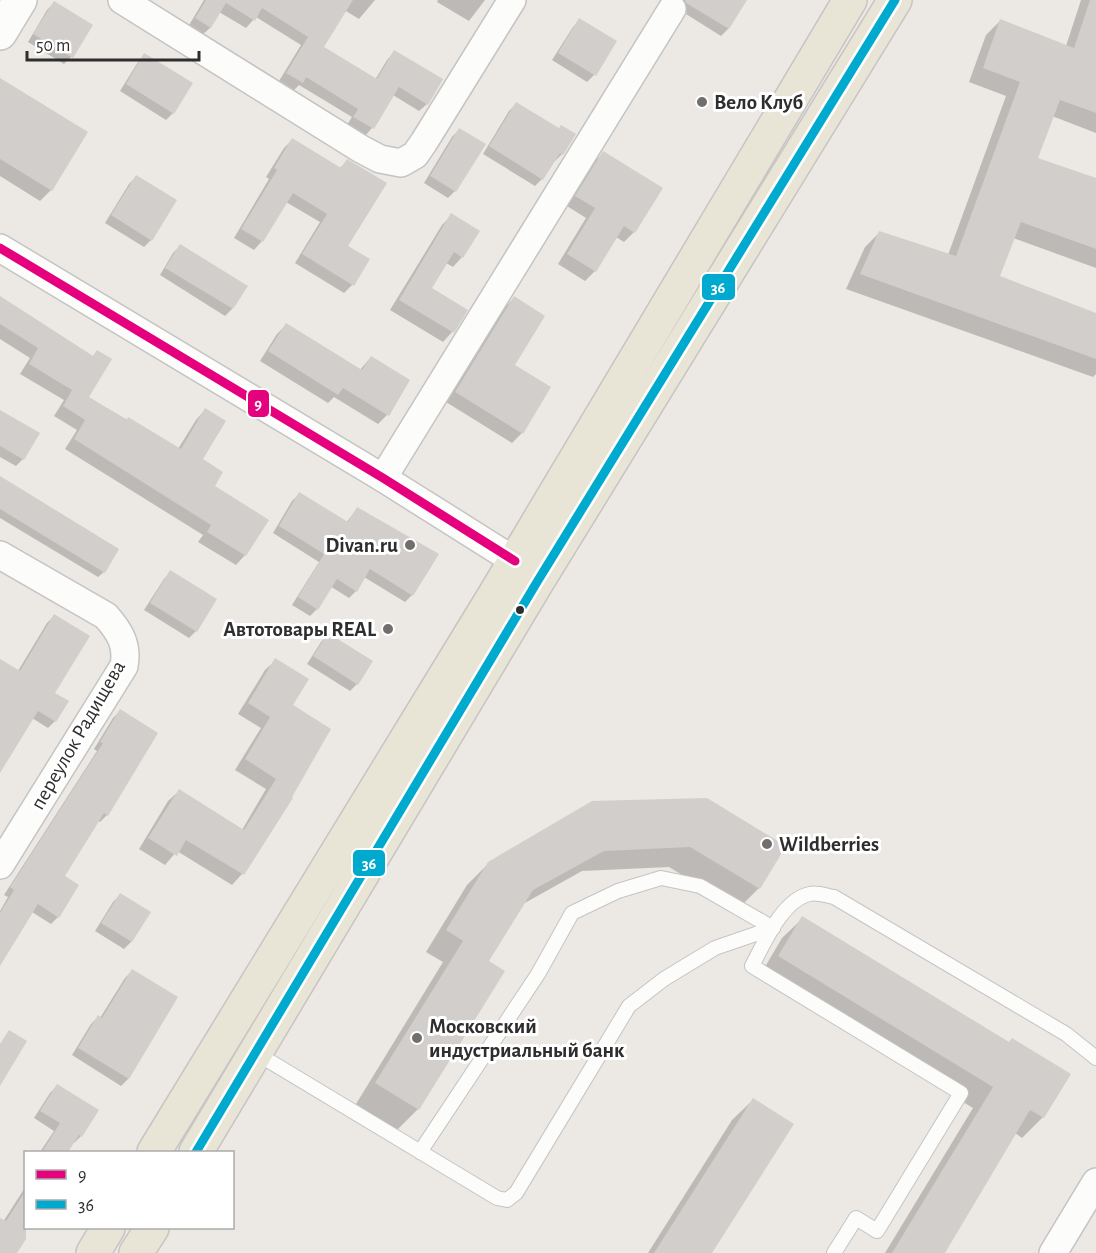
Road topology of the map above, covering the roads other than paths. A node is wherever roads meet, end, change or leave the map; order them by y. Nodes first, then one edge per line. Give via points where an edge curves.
1 (20, 0) edge
2 (122, 0) edge
3 (512, 0) edge
4 (850, 0) edge
5 (895, 0) edge
6 (672, 9) dead end
7 (0, 33) edge
8 (0, 248) edge
9 (383, 478) junction
10 (0, 555) edge
11 (515, 561) junction
12 (0, 865) edge
13 (773, 928) junction
14 (255, 1053) junction
15 (1096, 1058) edge
16 (155, 1151) edge
17 (197, 1151) edge
18 (420, 1152) junction
19 (1096, 1182) edge
20 (107, 1229) edge
21 (151, 1229) edge
22 (93, 1253) edge
23 (136, 1253) edge
24 (834, 1253) edge
25 (1053, 1253) edge

1 - 7 street
2 - 3 street via 361,149 380,159 401,163 415,155 424,142
4 - 11 main road
5 - 14 main road via 531,592
6 - 9 street
8 - 9 street
9 - 11 street
10 - 12 street, переулок Радищева via 106,616 123,639 126,654 124,666
11 - 16 main road
13 - 15 lane via 795,900 812,893 834,897 1066,1034
13 - 18 lane via 715,948 664,978 629,1006 512,1197 497,1198
13 - 18 lane via 700,886 661,878 618,891 572,913 538,974
13 - 24 lane via 752,966 961,1093 878,1230 856,1218
14 - 17 main road
14 - 18 lane
19 - 25 street
20 - 22 main road
21 - 23 main road

